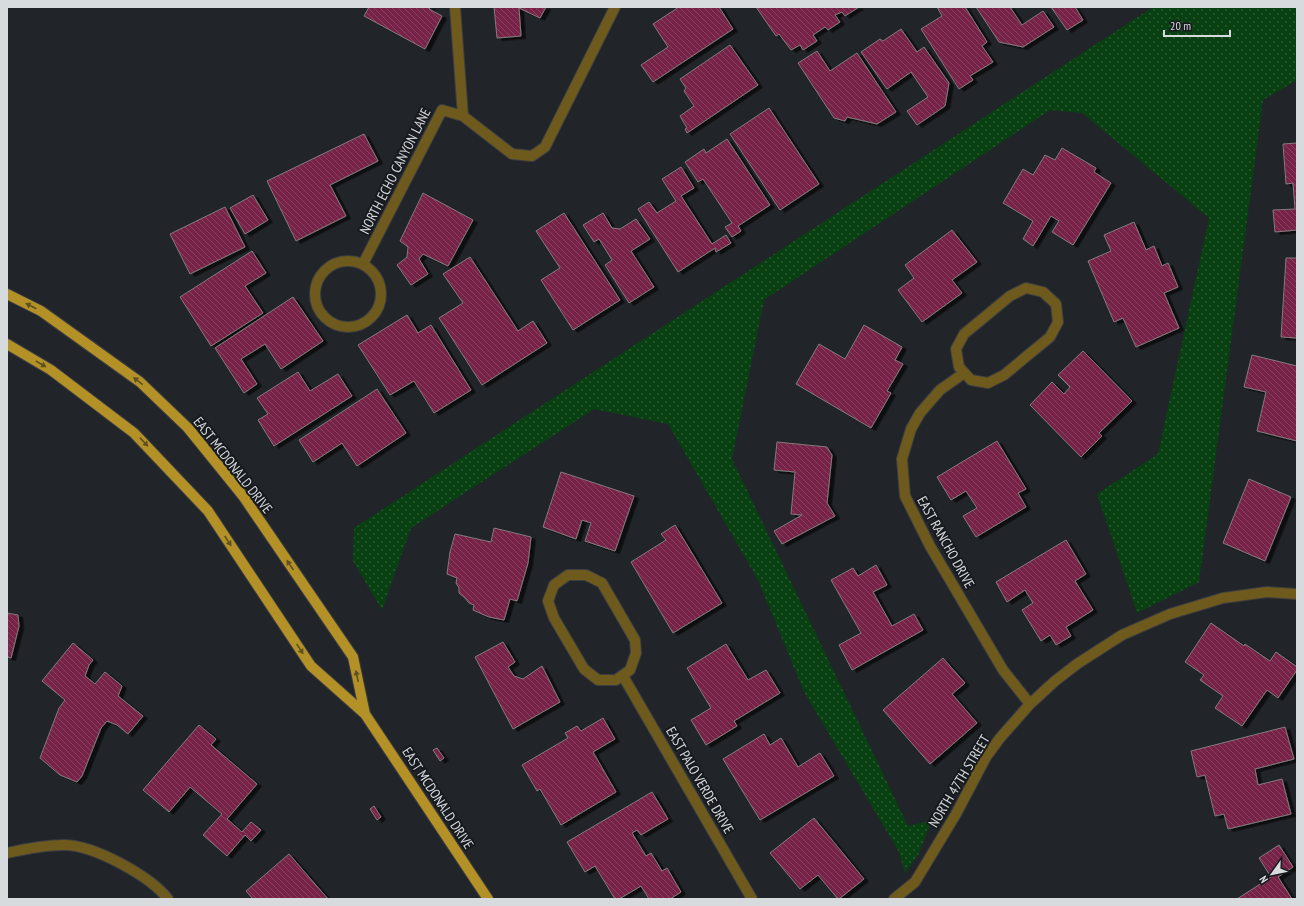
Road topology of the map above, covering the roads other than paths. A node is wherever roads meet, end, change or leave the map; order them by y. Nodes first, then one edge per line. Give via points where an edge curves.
1 (455, 7) edge
2 (615, 7) edge
3 (463, 116) junction
4 (363, 264) junction
5 (7, 294) edge
6 (7, 344) edge
7 (964, 373) junction
8 (1297, 594) edge
9 (623, 676) junction
10 (1030, 704) junction
11 (365, 714) junction
12 (7, 853) edge
13 (168, 899) edge
14 (488, 899) edge
15 (752, 899) edge
16 (894, 899) edge

1 - 3 street
2 - 3 street, NORTH ECHO CANYON LANE via 545,147 532,156 512,154
3 - 4 street, NORTH ECHO CANYON LANE via 442,110
4 - 4 street via 348,260 333,263 318,277 314,297 322,316 330,322 339,326 358,326 367,321 379,306 381,296 377,277
11 -> 5 main road, EAST MCDONALD DRIVE via 353,657 243,496 188,428 140,382 41,311
6 -> 11 main road, EAST MCDONALD DRIVE via 51,370 134,433 208,511 311,666
7 - 7 street via 971,380 988,383 1004,375 1050,337 1058,322 1056,304 1043,292 1026,288 1010,296 964,334 956,349 959,367
7 - 10 street, EAST RANCHO DRIVE via 940,390 920,413 911,429 902,458 905,496 930,546 1003,670
8 - 10 street, NORTH 47TH STREET via 1267,592 1223,598 1170,614 1122,635 1076,664
9 - 9 street via 630,670 636,653 635,640 602,583 586,575 568,574 554,585 548,601 554,618 584,669 598,680 616,680
9 - 15 street, EAST PALO VERDE DRIVE
10 - 16 street, NORTH 47TH STREET via 986,757 956,814 915,882
11 - 14 main road, EAST MCDONALD DRIVE
12 - 13 street via 65,845 89,850 140,874

